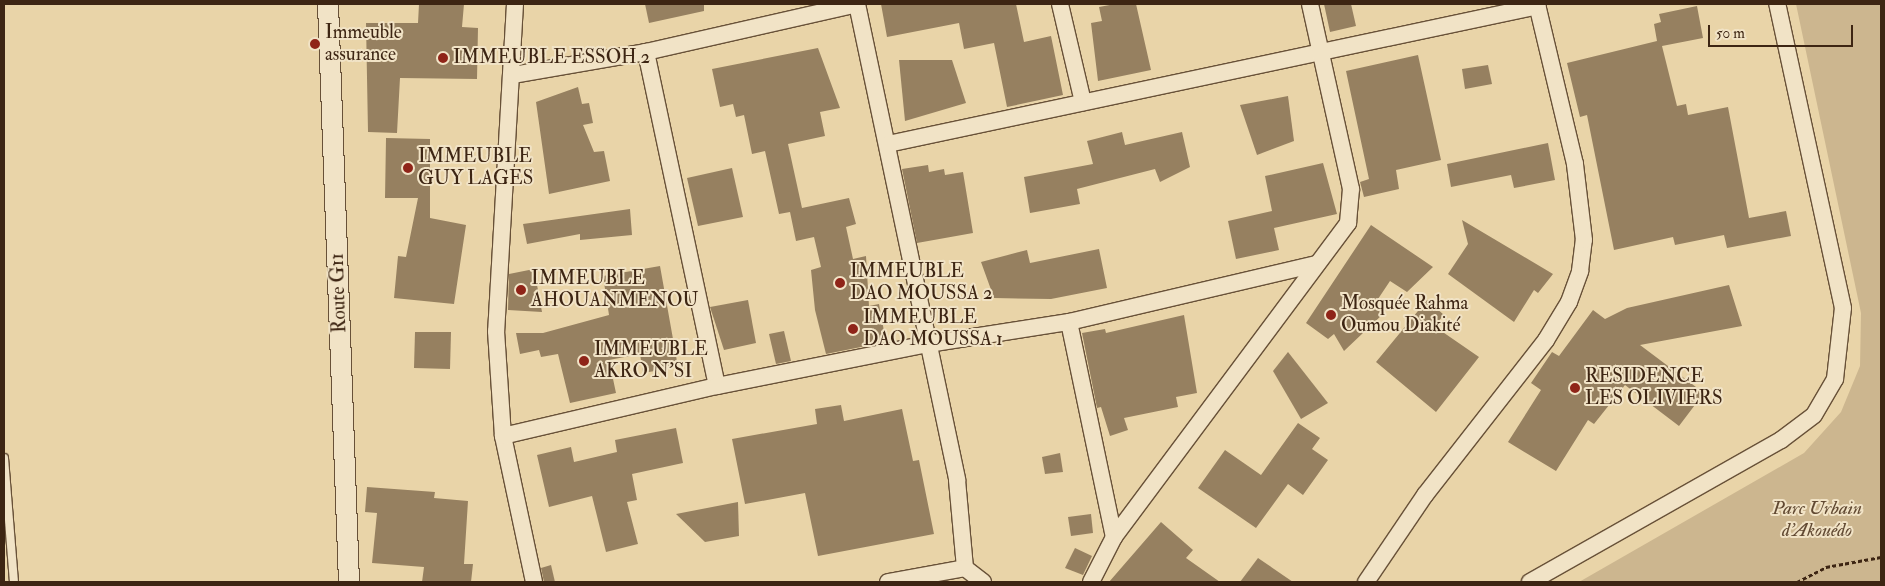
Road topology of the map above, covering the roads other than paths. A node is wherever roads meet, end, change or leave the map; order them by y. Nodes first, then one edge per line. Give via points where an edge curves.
1 (328, 4) edge
2 (515, 4) edge
3 (857, 4) edge
4 (1060, 4) edge
5 (1310, 4) edge
6 (1777, 4) edge
7 (1538, 5) edge
8 (646, 52) junction
9 (1320, 52) junction
10 (513, 75) junction
11 (1083, 102) junction
12 (888, 144) junction
13 (1318, 264) junction
14 (1069, 322) junction
15 (928, 344) junction
16 (717, 386) junction
17 (503, 436) junction
18 (4, 458) edge
19 (1114, 537) junction
20 (966, 568) junction
21 (14, 582) edge
22 (349, 582) edge
23 (534, 582) edge
24 (888, 582) edge
25 (984, 582) edge
26 (1091, 582) edge
27 (1366, 582) edge
28 (1530, 582) edge

1 - 22 street, Route G11
2 - 10 street
3 - 8 street
3 - 12 street
4 - 11 street
5 - 9 street
6 - 28 street via 1843,308 1835,379 1814,415 1781,440
7 - 9 street
7 - 27 street via 1575,164 1584,240 1580,271 1569,302 1546,340 1425,495
8 - 10 street
8 - 16 street
9 - 11 street
9 - 13 street via 1351,206 1348,223
10 - 17 street via 496,331
11 - 12 street
12 - 15 street
13 - 14 street
13 - 19 street
14 - 15 street
14 - 19 street
15 - 16 street
15 - 20 street via 957,480
16 - 17 street
17 - 23 street
18 - 21 lane
19 - 26 street
20 - 24 street
20 - 25 street

